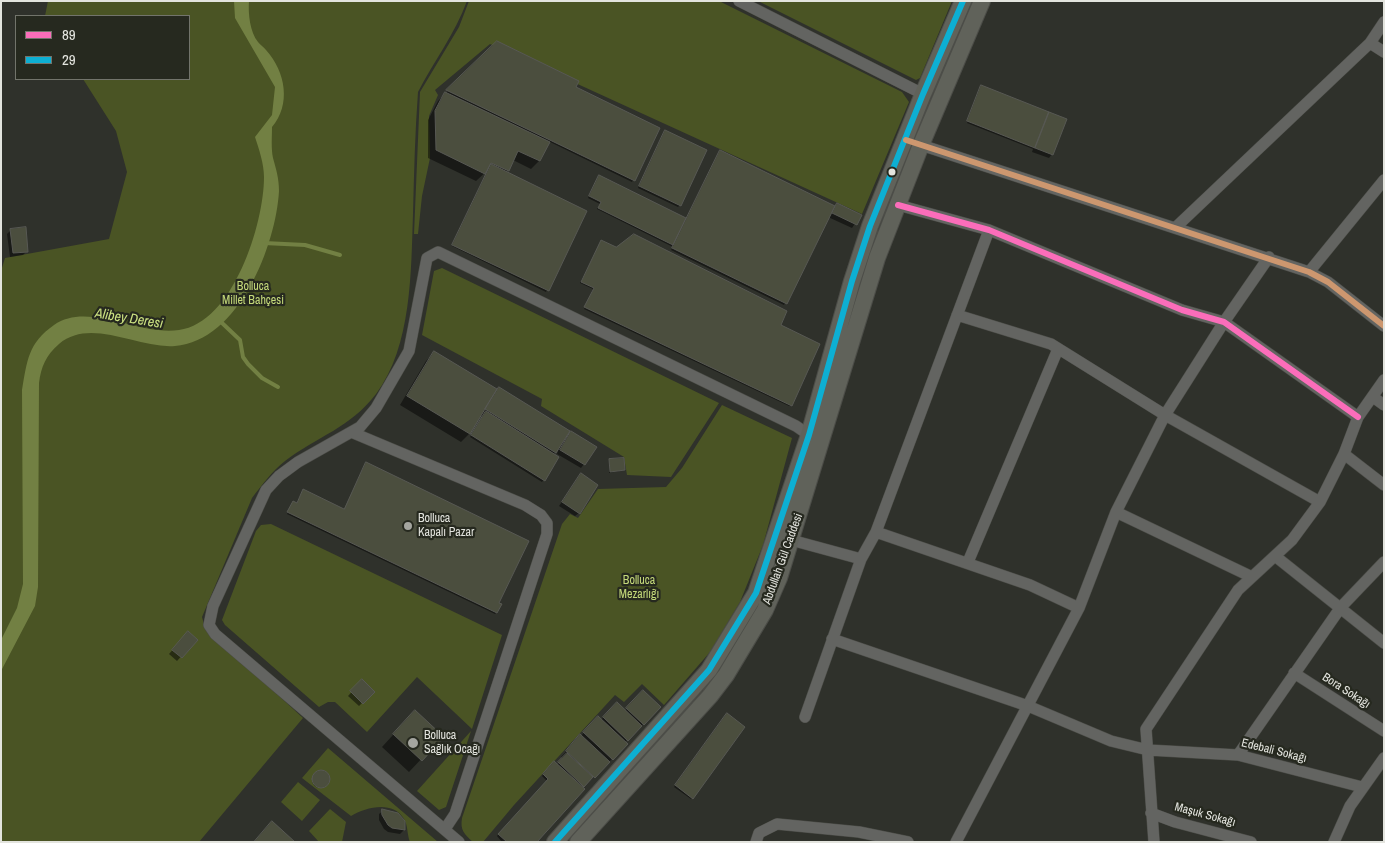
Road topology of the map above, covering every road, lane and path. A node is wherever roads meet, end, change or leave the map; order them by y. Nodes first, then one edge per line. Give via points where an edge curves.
1 (738, 1) edge
2 (963, 1) edge
3 (982, 1) edge
4 (1384, 22) edge
5 (1370, 42) junction
6 (1384, 52) edge
7 (923, 94) junction
8 (914, 142) junction
9 (1384, 180) edge
10 (898, 206) junction
11 (1176, 227) junction
12 (989, 230) junction
13 (1269, 257) junction
14 (1309, 272) junction
15 (957, 315) junction
16 (1224, 322) junction
17 (1384, 326) edge
18 (1058, 349) junction
19 (1384, 380) edge
20 (1373, 397) junction
21 (1384, 405) edge
22 (1166, 415) junction
23 (1358, 417) junction
24 (350, 432) junction
25 (809, 435) junction
26 (1344, 454) junction
27 (1384, 485) edge
28 (1320, 502) junction
29 (1116, 512) junction
30 (876, 532) junction
31 (792, 540) junction
32 (1275, 556) junction
33 (861, 559) junction
34 (968, 562) junction
35 (1382, 566) edge
36 (1252, 577) junction
37 (1341, 607) junction
38 (1079, 608) junction
39 (832, 639) junction
40 (1384, 643) edge
41 (1294, 673) junction
42 (1028, 706) junction
43 (805, 717) dead end
44 (1384, 731) edge
45 (1148, 750) junction
46 (1238, 755) junction
47 (1384, 758) edge
48 (1362, 787) junction
49 (1151, 813) junction
50 (445, 829) junction
51 (459, 842) edge
52 (554, 842) edge
53 (578, 842) edge
54 (756, 842) edge
55 (908, 842) edge
56 (956, 842) edge
57 (1154, 842) edge
58 (1251, 842) edge
59 (1334, 842) edge

1 - 7 street
2 - 7 street, Abdullah Gül Caddesi
3 - 8 street, Abdullah Gül Caddesi
4 - 5 street
5 - 6 street
5 - 11 street
7 - 8 street, Abdullah Gül Caddesi
8 - 10 street, Abdullah Gül Caddesi
8 - 11 street
8 - 25 street, Abdullah Gül Caddesi via 870,226
9 - 14 street
10 - 12 street
10 - 31 street, Abdullah Gül Caddesi via 871,277
11 - 13 street
12 - 15 street
12 - 16 street via 1182,310
13 - 14 street
13 - 16 street
14 - 17 street via 1328,282
15 - 18 street via 1051,344
15 - 30 street
16 - 22 street
16 - 23 street
18 - 22 street
18 - 34 street
19 - 20 street
20 - 21 street
20 - 23 street
22 - 28 street
22 - 29 street
23 - 26 street
24 - 25 street via 360,427 376,408 409,351 427,258 438,252
24 - 50 street via 525,505 547,523 547,534 475,754 455,814
24 - 50 street via 298,462 266,490 213,606 209,625 215,634
25 - 52 street, Abdullah Gül Caddesi via 756,593 709,670
26 - 27 street
26 - 28 street
28 - 32 street via 1292,540
29 - 36 street
29 - 38 street
30 - 33 street
30 - 34 street
31 - 33 street
31 - 53 street, Abdullah Gül Caddesi via 765,610 726,674
32 - 36 street
32 - 37 street
33 - 39 street
34 - 38 street
35 - 37 street
36 - 45 street via 1238,590 1146,729
37 - 40 street
37 - 41 street
38 - 42 street
39 - 42 street, Edebali Sokağı
39 - 43 street
41 - 44 street, Bora Sokağı
41 - 46 street
42 - 45 street, Edebali Sokağı via 1111,741
42 - 56 street
45 - 46 street, Edebali Sokağı
45 - 49 street
46 - 48 street, Edebali Sokağı
47 - 48 street
48 - 59 street
49 - 57 street
49 - 58 street, Maşuk Sokağı
50 - 51 street
54 - 55 street via 759,832 777,824 859,832

